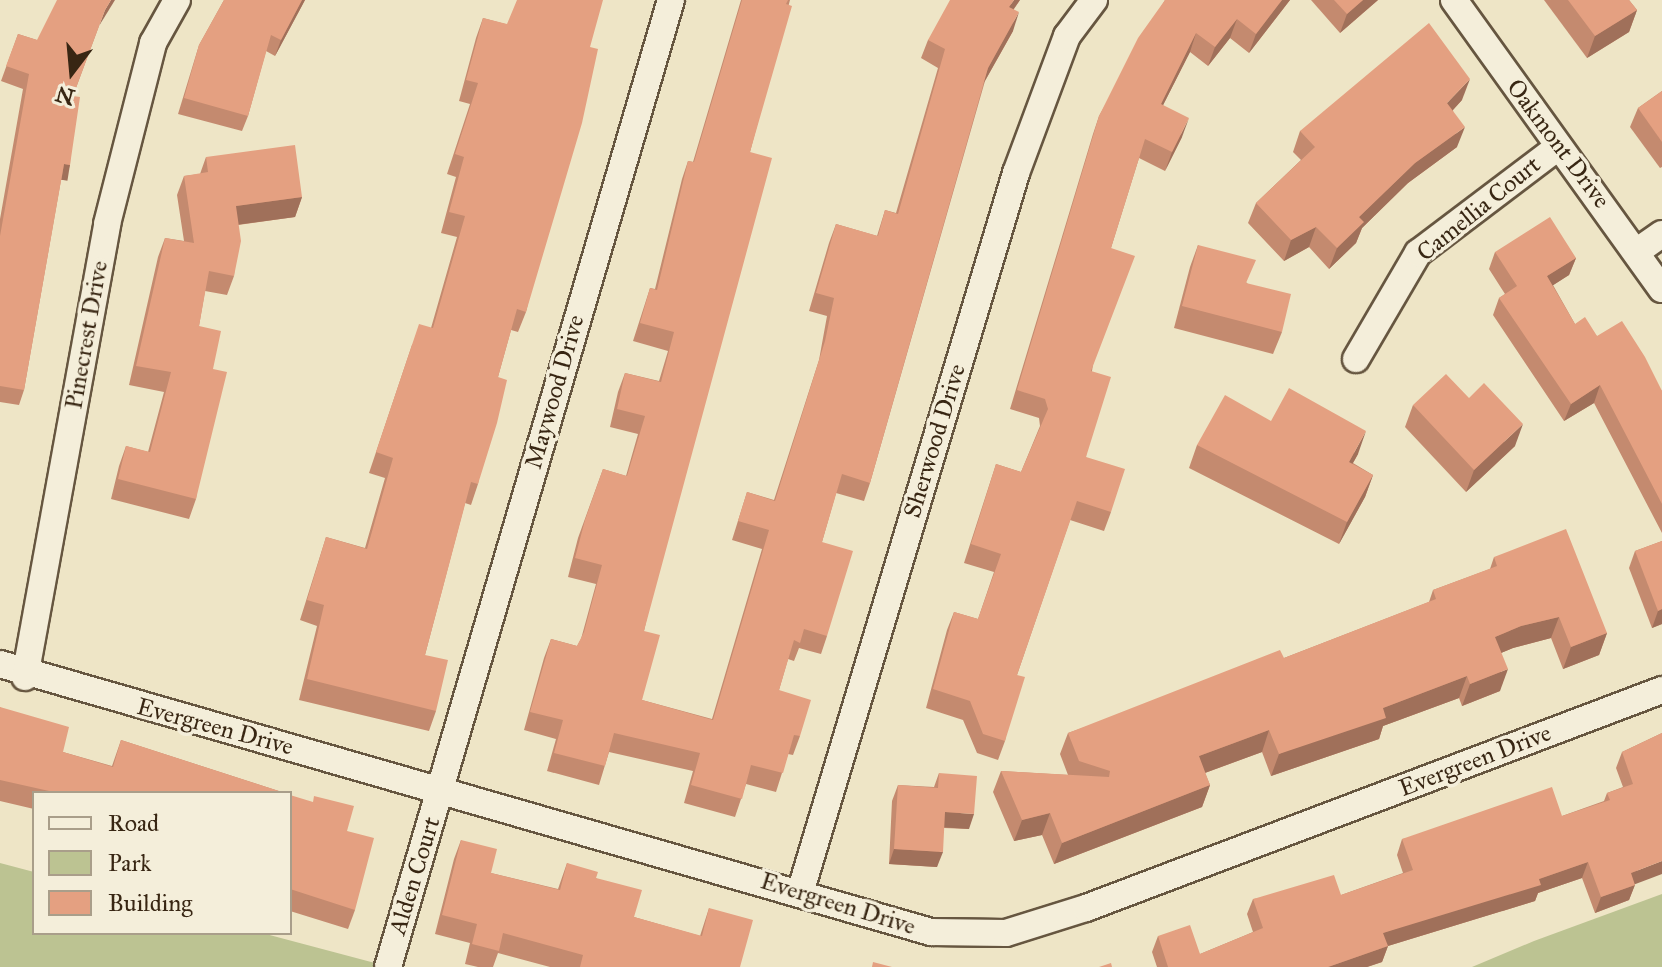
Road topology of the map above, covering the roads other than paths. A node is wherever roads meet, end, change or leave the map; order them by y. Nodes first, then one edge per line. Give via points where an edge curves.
1 (177, 0) edge
2 (671, 0) edge
3 (1094, 0) edge
4 (1454, 0) edge
5 (1558, 147) junction
6 (1662, 234) edge
7 (1639, 250) junction
8 (1662, 289) edge
9 (1356, 359) dead end
10 (0, 664) edge
11 (25, 677) junction
12 (1662, 690) edge
13 (442, 786) junction
14 (800, 893) junction
15 (388, 967) edge

1 - 11 street, Pinecrest Drive via 153,43 107,224
2 - 13 street, Maywood Drive
3 - 14 street, Sherwood Drive via 1067,36 1016,173
4 - 5 street, Oakmont Drive
5 - 7 street, Oakmont Drive
5 - 9 street, Camellia Court via 1418,253
6 - 7 street
7 - 8 street, Oakmont Drive
10 - 11 street, Evergreen Drive
11 - 13 street, Evergreen Drive
12 - 14 street, Evergreen Drive via 1006,933 931,932
13 - 14 street, Evergreen Drive
13 - 15 street, Alden Court

